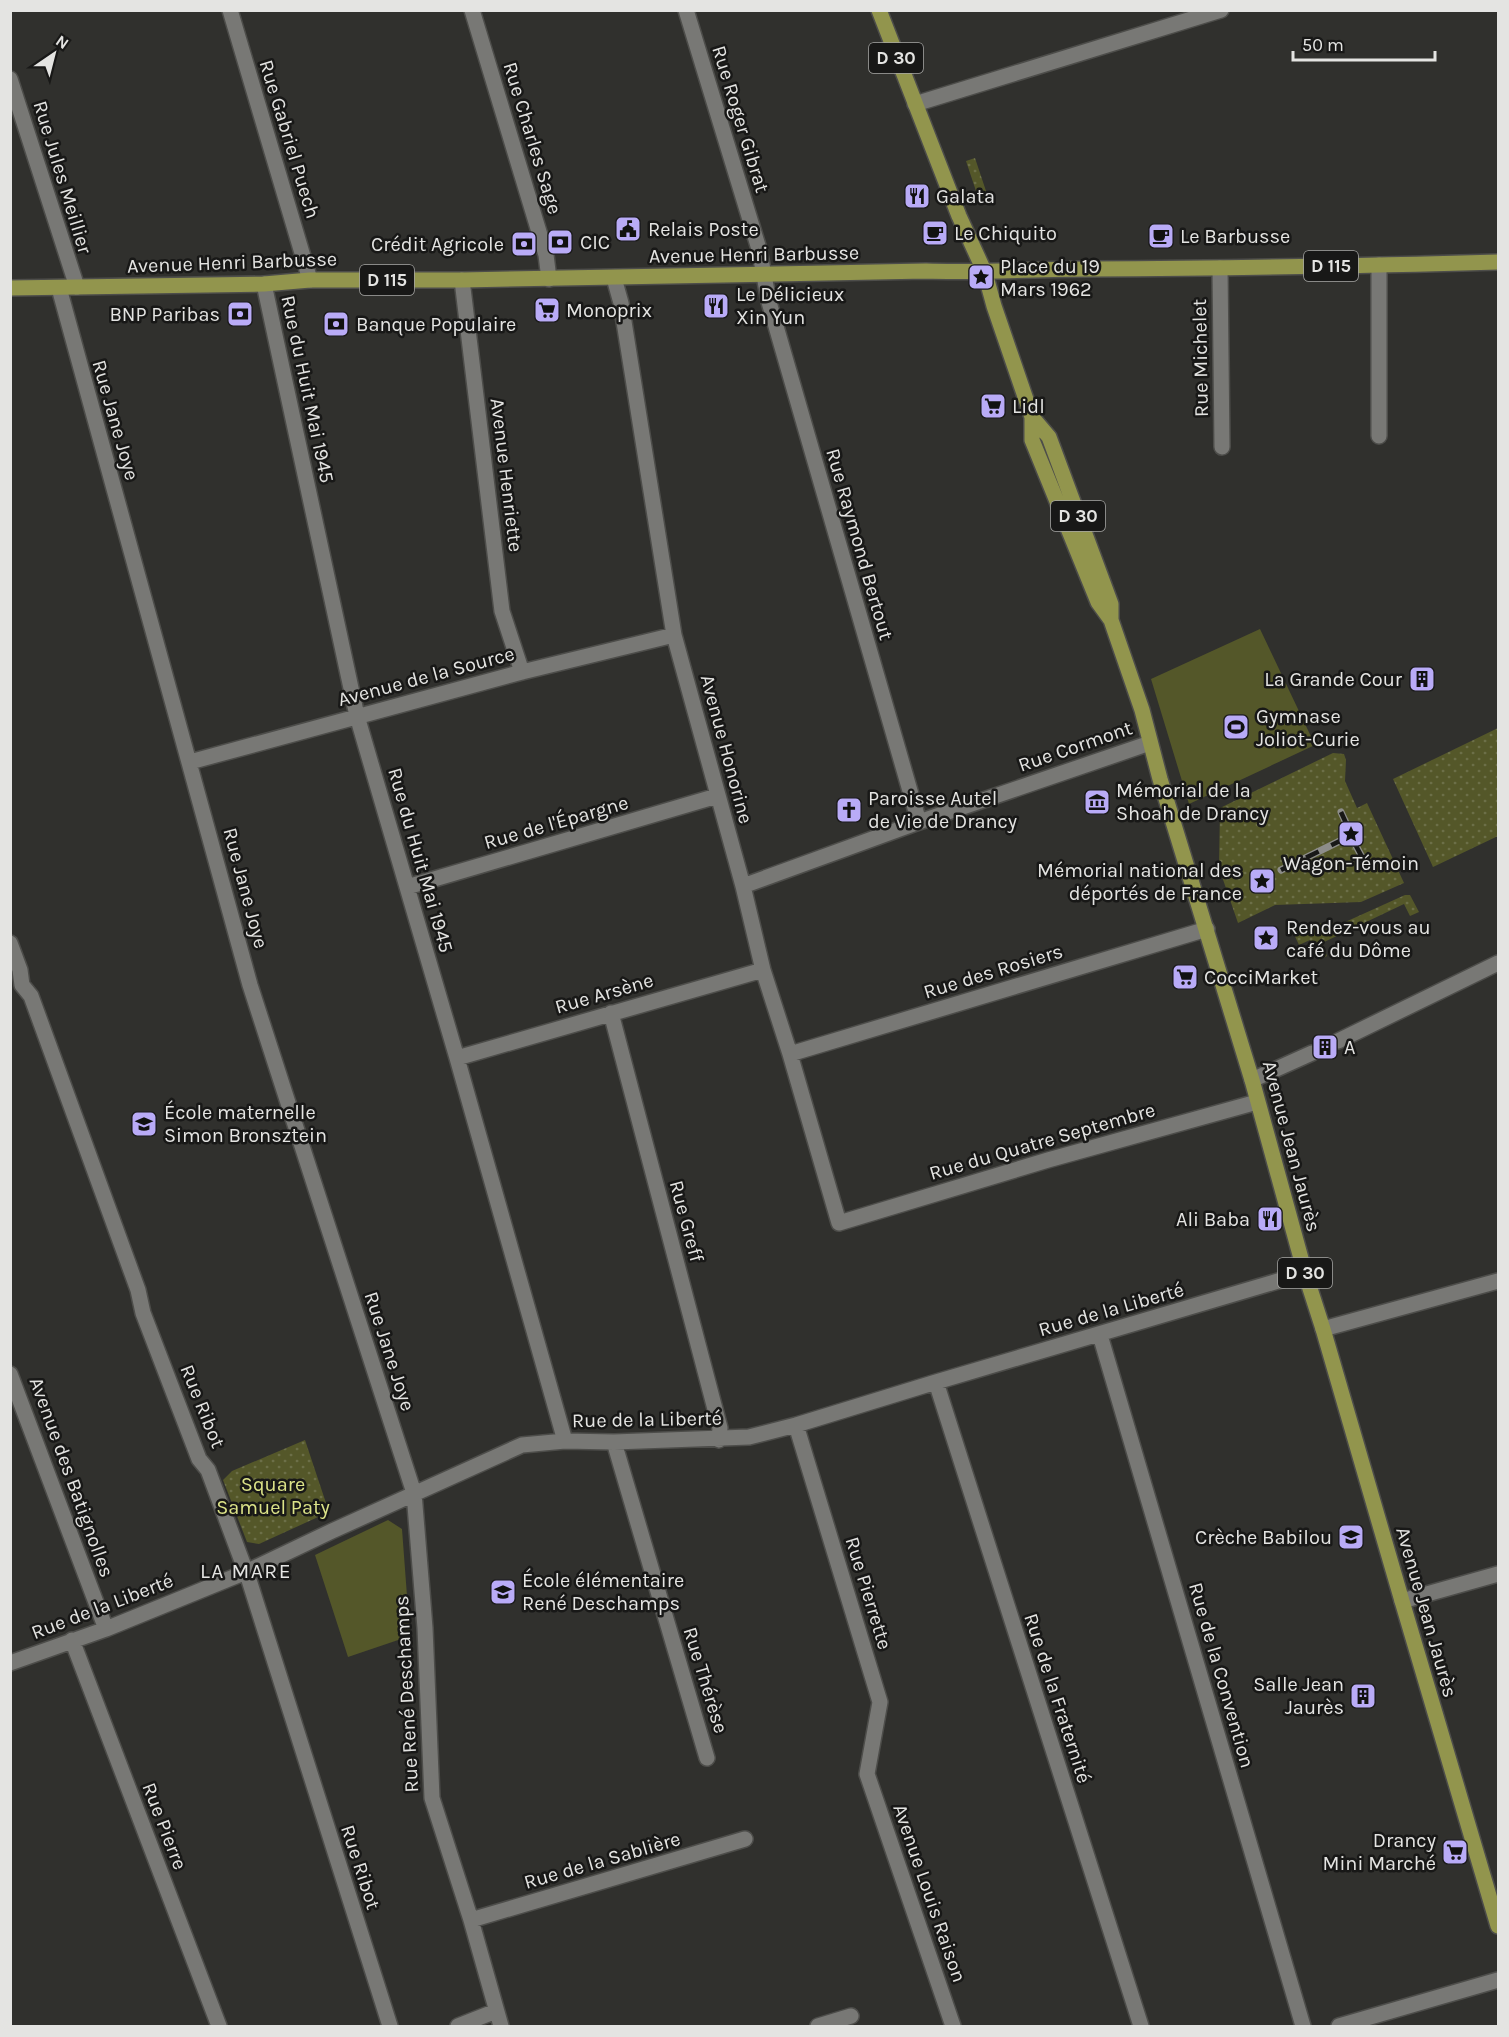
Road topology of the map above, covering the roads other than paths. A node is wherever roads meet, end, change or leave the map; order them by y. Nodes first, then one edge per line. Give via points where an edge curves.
1 (230, 10) edge
2 (472, 10) edge
3 (686, 10) edge
4 (879, 10) edge
5 (1221, 10) edge
6 (10, 79) edge
7 (915, 104) junction
8 (1498, 262) edge
9 (1379, 265) junction
10 (1220, 268) junction
11 (985, 273) junction
12 (763, 275) junction
13 (614, 278) junction
14 (549, 279) junction
15 (310, 280) junction
16 (462, 280) junction
17 (264, 284) junction
18 (77, 287) junction
19 (10, 288) edge
20 (59, 288) junction
21 (1379, 436) dead end
22 (1222, 447) dead end
23 (674, 635) junction
24 (522, 672) junction
25 (357, 716) junction
26 (1150, 743) junction
27 (190, 762) junction
28 (717, 796) junction
29 (919, 822) junction
30 (743, 886) junction
31 (407, 887) junction
32 (1207, 929) junction
33 (10, 944) edge
34 (1498, 963) edge
35 (763, 970) junction
36 (16, 987) edge
37 (611, 1013) junction
38 (1338, 1041) tunnel mouth
39 (1312, 1053) tunnel mouth
40 (790, 1054) junction
41 (457, 1058) junction
42 (1252, 1080) junction
43 (1257, 1102) junction
44 (839, 1223) joint
45 (1305, 1273) junction
46 (1498, 1281) edge
47 (1323, 1329) junction
48 (1100, 1335) junction
49 (10, 1374) edge
50 (936, 1382) junction
51 (796, 1425) junction
52 (719, 1440) junction
53 (565, 1441) junction
54 (614, 1443) junction
55 (414, 1493) junction
56 (246, 1572) junction
57 (1498, 1574) edge
58 (1402, 1601) junction
59 (106, 1629) junction
60 (72, 1640) junction
61 (10, 1663) edge
62 (707, 1758) dead end
63 (867, 1774) joint
64 (745, 1839) dead end
65 (471, 1920) junction
66 (1498, 1926) edge
67 (1498, 1980) edge
68 (496, 2011) junction
69 (851, 2016) dead end
70 (219, 2026) edge
71 (390, 2026) edge
72 (458, 2026) edge
73 (501, 2026) edge
74 (818, 2026) edge
75 (953, 2026) edge
76 (1141, 2026) edge
77 (1303, 2026) edge
78 (1339, 2026) edge

1 - 15 street, Rue Gabriel Puech
2 - 14 street, Rue Charles Sage via 546,255
3 - 12 street, Rue Roger Gibrat via 759,249
4 - 7 main road, D 30
5 - 7 street
6 - 18 street, Rue Jules Meillier
7 - 11 main road, D 30 via 958,216
8 - 9 main road, Avenue Henri Barbusse / D 115
9 - 10 main road, Avenue Henri Barbusse / D 115
9 - 21 street
10 - 11 main road, Avenue Henri Barbusse / D 115
10 - 22 street, Rue Michelet
11 - 12 main road, Avenue Henri Barbusse / D 115
11 - 26 main road, Avenue Jean Jaurès / D 30 via 1032,417 1032,440 1098,602 1111,620
12 - 13 main road, Avenue Henri Barbusse / D 115
12 - 29 street, Rue Raymond Bertout
13 - 14 main road, Avenue Henri Barbusse / D 115
13 - 23 street, Avenue Honorine
14 - 16 main road, Avenue Henri Barbusse / D 115
15 - 16 main road, Avenue Henri Barbusse / D 115
15 - 17 main road, Avenue Henri Barbusse / D 115
16 - 24 street, Avenue Henriette via 502,611
17 - 18 main road, Avenue Henri Barbusse / D 115
17 - 25 street, Rue du Huit Mai 1945
18 - 20 main road, Avenue Henri Barbusse / D 115
19 - 20 main road, Avenue Henri Barbusse / D 115
20 - 27 street, Rue Jane Joye
23 - 24 street, Avenue de la Source
23 - 28 street, Avenue Honorine
24 - 25 street, Avenue de la Source
25 - 27 street, Avenue de la Source
25 - 31 street, Rue du Huit Mai 1945
26 - 29 street, Rue Cormont
26 - 32 main road, Avenue Jean Jaurès / D 30
27 - 55 street, Rue Jane Joye via 250,985
28 - 30 street, Avenue Honorine
28 - 31 street, Rue de l'Épargne
29 - 30 street, Rue Cormont
30 - 35 street, Avenue Honorine
31 - 41 street, Rue du Huit Mai 1945
32 - 40 street, Rue des Rosiers
32 - 42 main road, Avenue Jean Jaurès / D 30
33 - 36 street, Rue Ribot via 21,970
34 - 38 street
35 - 37 street, Rue Arsène
35 - 40 street, Avenue Honorine
36 - 56 street, Rue Ribot via 31,996 143,1313
37 - 41 street, Rue Arsène
37 - 52 street, Rue Greff via 720,1428
39 - 42 street
40 - 44 street, Avenue Honorine
41 - 53 street, Rue du Huit Mai 1945
42 - 43 main road, Avenue Jean Jaurès / D 30
43 - 44 street, Rue du Quatre Septembre
43 - 45 main road, Avenue Jean Jaurès / D 30
45 - 47 main road, Avenue Jean Jaurès / D 30
45 - 48 street, Rue de la Liberté
46 - 47 street
47 - 58 main road, Avenue Jean Jaurès / D 30
48 - 50 street, Rue de la Liberté
48 - 77 street, Rue de la Convention
49 - 59 street, Avenue des Batignolles
50 - 51 street, Rue de la Liberté
50 - 76 street, Rue de la Fraternité
51 - 52 street, Rue de la Liberté
51 - 63 street, Rue Pierrette via 880,1702
52 - 54 street, Rue de la Liberté
53 - 54 street, Rue de la Liberté
53 - 55 street, Rue de la Liberté via 522,1445
54 - 62 street, Rue Thérèse
55 - 56 street, Rue de la Liberté
55 - 65 street, Rue René Deschamps via 425,1628 432,1798
56 - 59 street, Rue de la Liberté
56 - 71 street, Rue Ribot
57 - 58 street
58 - 66 main road, Avenue Jean Jaurès / D 30
59 - 60 street, Rue de la Liberté
60 - 61 street, Rue de la Liberté
60 - 70 street, Rue Pierre
63 - 75 street, Avenue Louis Raison
64 - 65 street, Rue de la Sablière
65 - 68 street, Rue René Deschamps
67 - 78 street
68 - 72 street
68 - 73 street, Rue René Deschamps
69 - 74 street

